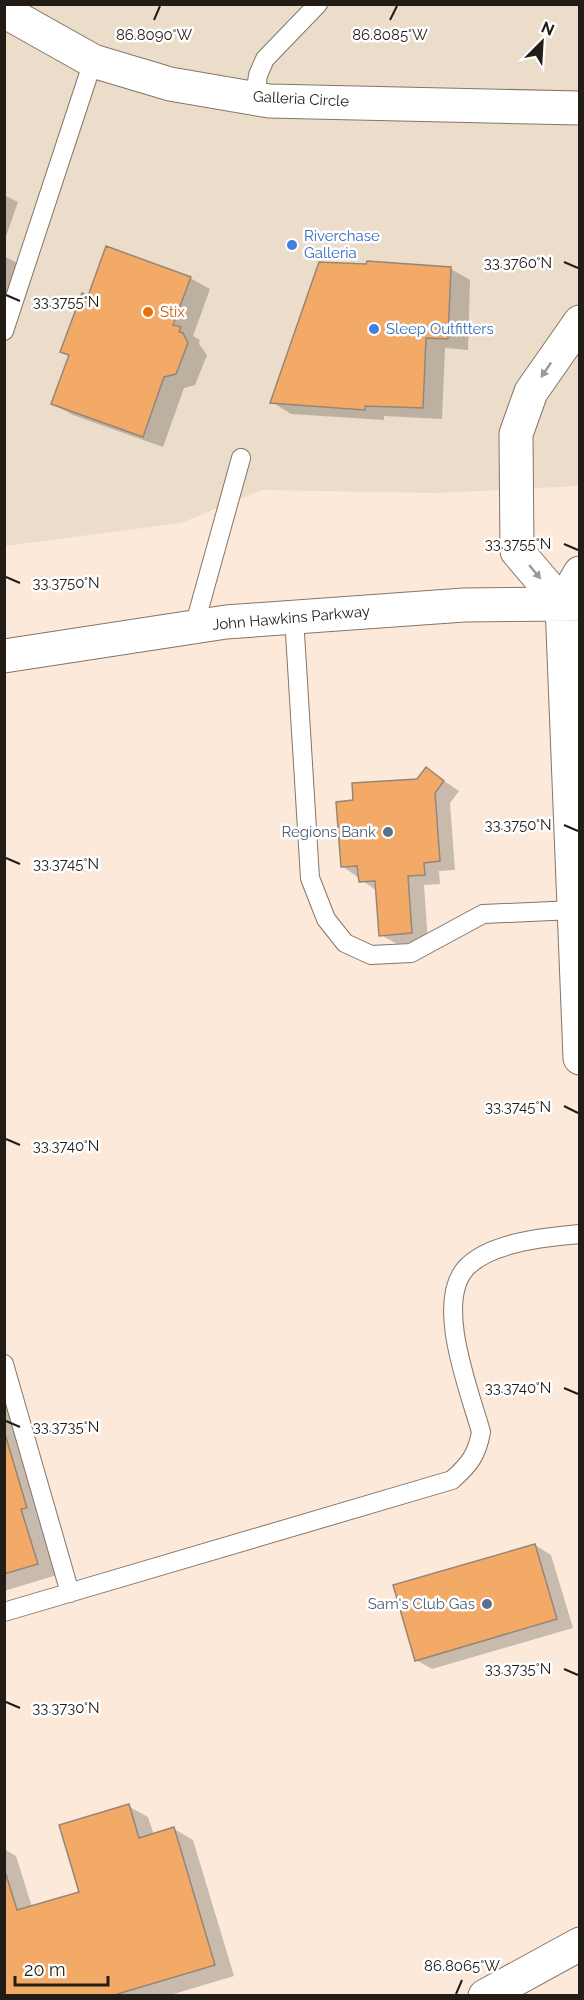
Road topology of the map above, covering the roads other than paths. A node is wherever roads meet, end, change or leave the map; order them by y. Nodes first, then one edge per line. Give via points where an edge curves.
1 (318, 4) edge
2 (4, 11) edge
3 (93, 61) junction
4 (255, 98) junction
5 (579, 108) edge
6 (579, 322) edge
7 (4, 331) edge
8 (241, 458) dead end
9 (579, 573) edge
10 (571, 604) edge
11 (294, 617) junction
12 (194, 627) junction
13 (4, 656) edge
14 (574, 767) edge
15 (574, 910) junction
16 (579, 1016) edge
17 (579, 1058) edge
18 (579, 1234) edge
19 (4, 1364) edge
20 (70, 1593) junction
21 (4, 1612) edge
22 (579, 1944) edge
23 (484, 1995) edge

1 - 4 lane via 265,58
2 - 3 street, Galleria Circle
3 - 4 street, Galleria Circle via 170,84
3 - 7 lane
4 - 5 street, Galleria Circle
6 -> 10 street via 531,392 516,434 517,551
8 - 12 lane
9 - 10 street
10 - 11 street, John Hawkins Parkway via 464,605
10 - 14 street
11 - 12 street, John Hawkins Parkway
11 - 15 lane via 310,878 326,919 345,943 371,955 411,953 483,914
12 - 13 street, John Hawkins Parkway
14 - 15 street
15 - 16 street
16 - 17 street
18 - 20 lane via 532,1240 490,1253 466,1268 456,1285 453,1330 481,1432 470,1465 452,1480
19 - 20 lane
20 - 21 lane
22 - 23 street

